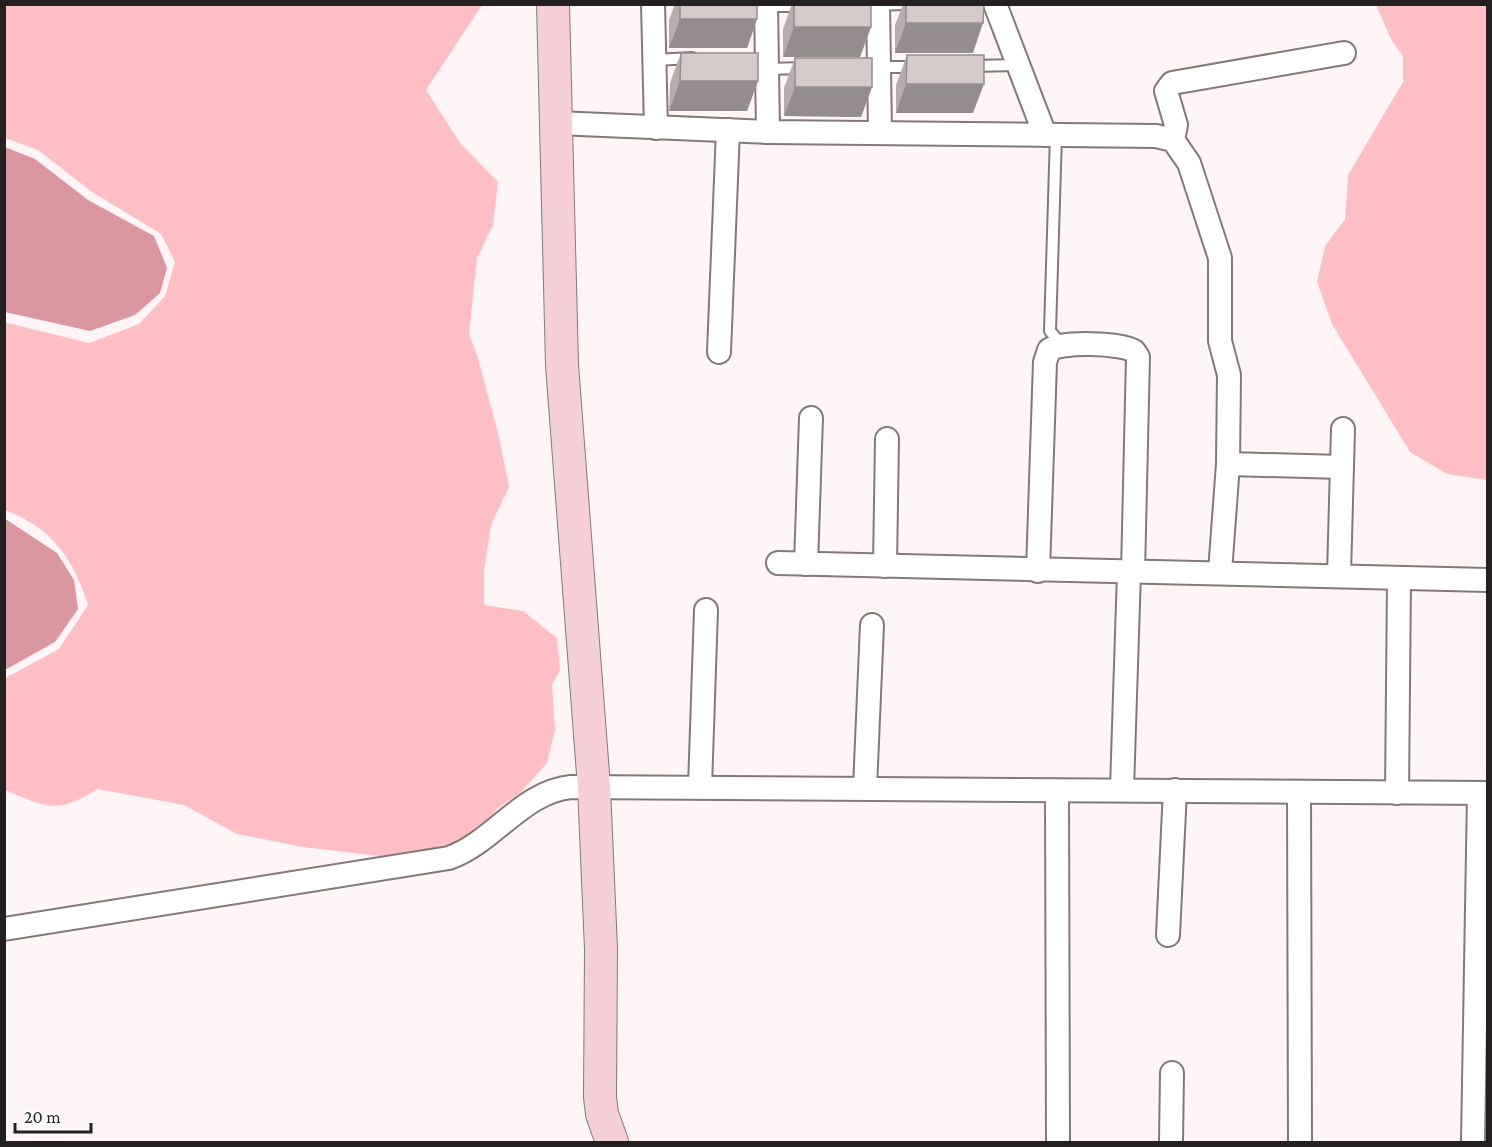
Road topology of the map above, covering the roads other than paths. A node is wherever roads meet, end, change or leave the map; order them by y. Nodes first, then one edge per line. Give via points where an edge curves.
1 (553, 4) edge
2 (653, 4) edge
3 (903, 4) edge
4 (994, 4) edge
5 (766, 5) edge
6 (867, 5) edge
7 (878, 5) edge
8 (811, 6) edge
9 (1344, 53) dead end
10 (699, 58) edge
11 (654, 60) junction
12 (764, 60) junction
13 (1018, 65) junction
14 (960, 66) edge
15 (873, 67) junction
16 (925, 67) edge
17 (812, 68) edge
18 (556, 123) junction
19 (656, 128) junction
20 (728, 130) junction
21 (768, 132) junction
22 (880, 133) junction
23 (1051, 135) junction
24 (1173, 140) junction
25 (1062, 345) junction
26 (718, 352) dead end
27 (811, 418) dead end
28 (1343, 429) dead end
29 (887, 440) dead end
30 (1228, 464) junction
31 (1342, 467) junction
32 (778, 563) dead end
33 (806, 564) junction
34 (885, 566) junction
35 (1038, 571) junction
36 (1131, 572) junction
37 (1220, 572) junction
38 (1339, 575) junction
39 (1399, 578) junction
40 (1488, 580) edge
41 (706, 610) dead end
42 (872, 625) dead end
43 (594, 787) junction
44 (700, 787) junction
45 (865, 788) junction
46 (1122, 789) junction
47 (1175, 790) junction
48 (1057, 792) junction
49 (1299, 793) junction
50 (1397, 793) junction
51 (1483, 793) edge
52 (4, 929) edge
53 (1168, 935) dead end
54 (1172, 1072) dead end
55 (612, 1143) edge
56 (1058, 1143) edge
57 (1171, 1143) edge
58 (1300, 1143) edge
59 (1473, 1143) edge

1 - 18 street
2 - 11 street
3 - 7 lane
4 - 13 street
5 - 8 lane
5 - 12 street
6 - 7 lane
7 - 15 street
9 - 24 street via 1172,83 1166,91 1176,125
10 - 11 lane
11 - 19 street
12 - 17 lane
12 - 21 street
13 - 14 lane
13 - 23 street
15 - 16 lane
15 - 22 street
18 - 19 street
18 - 43 street via 562,365
19 - 20 street
20 - 21 street
20 - 26 street
21 - 22 street
22 - 23 street
23 - 24 street via 1156,136
23 - 25 lane via 1050,331
24 - 30 street via 1189,164 1220,258 1220,341 1229,375
25 - 35 street via 1049,350 1045,362
25 - 36 street via 1121,346 1138,357
27 - 33 street
28 - 31 street
29 - 34 street
30 - 31 street
30 - 37 street
31 - 38 street
32 - 33 street
33 - 34 street
34 - 35 street
35 - 36 street
36 - 37 street
36 - 46 street
37 - 38 street
38 - 39 street
39 - 40 street
39 - 50 street
41 - 44 street
42 - 45 street
43 - 44 street
43 - 52 street via 554,789 535,799 477,845 449,858
43 - 55 street via 601,949 600,1097
44 - 45 street
45 - 48 street
46 - 47 street
46 - 48 street
47 - 49 street
47 - 53 street
48 - 56 street
49 - 50 street
49 - 58 street
50 - 51 street
51 - 59 street
54 - 57 street

